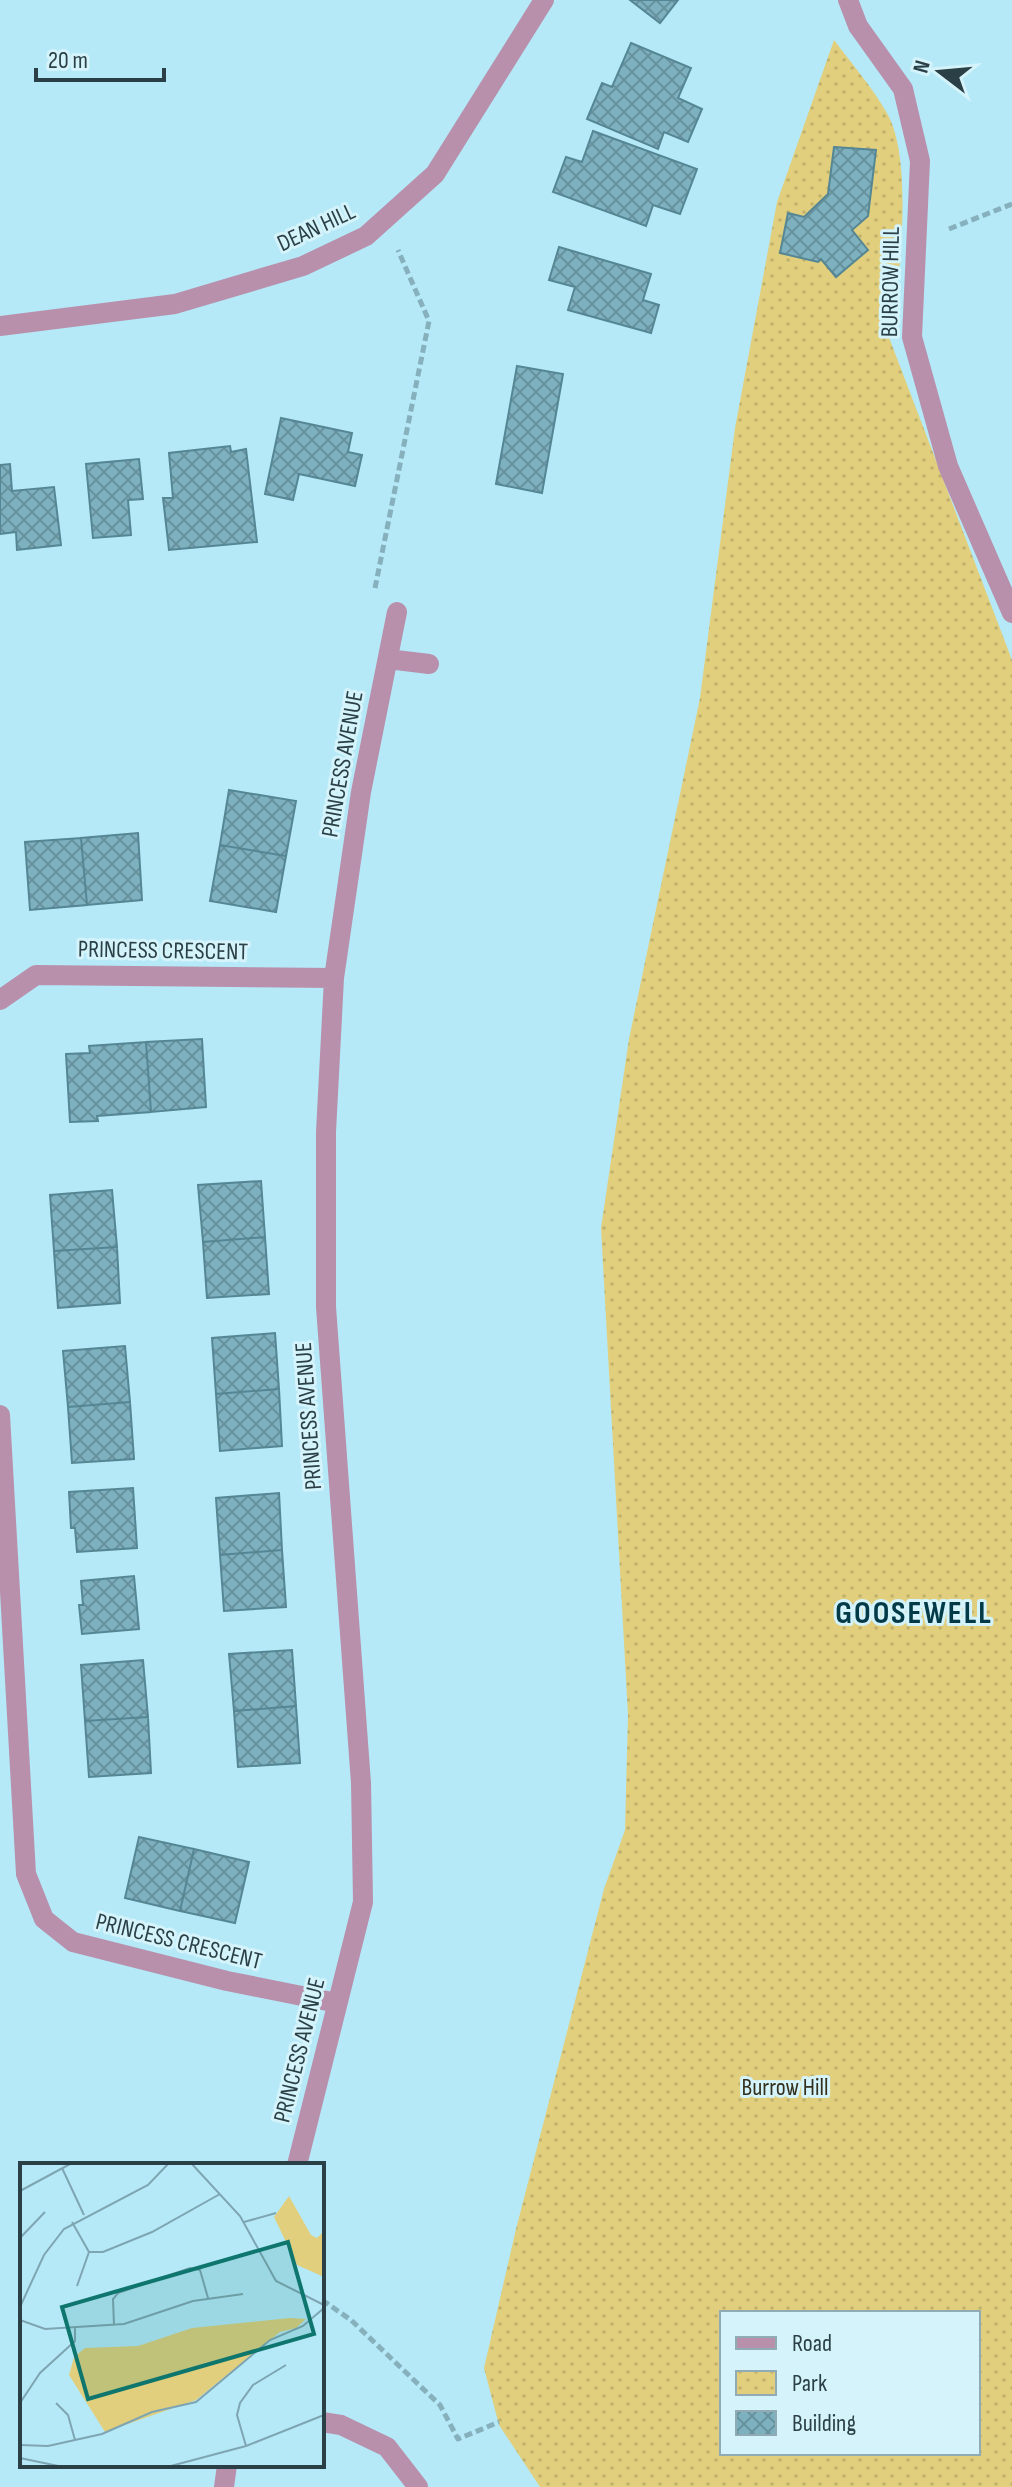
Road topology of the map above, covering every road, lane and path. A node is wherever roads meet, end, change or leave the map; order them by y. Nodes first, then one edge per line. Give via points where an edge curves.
1 (544, 0) edge
2 (848, 0) edge
3 (1012, 204) edge
4 (384, 220) junction
5 (916, 232) junction
6 (0, 326) edge
7 (397, 612) joint
8 (1012, 613) edge
9 (388, 659) junction
10 (429, 664) dead end
11 (334, 978) junction
12 (0, 1000) edge
13 (0, 1415) edge
14 (337, 2003) junction
15 (297, 2163) edge
16 (324, 2301) edge
17 (324, 2422) edge
18 (499, 2422) dead end
19 (227, 2467) edge
20 (224, 2487) edge
21 (418, 2487) edge

1 - 4 street, DEAN HILL via 435,174
2 - 5 street, BURROW HILL via 858,26 903,89 920,161
3 - 5 path via 950,229
4 - 6 street, DEAN HILL via 366,236 303,266 175,304
4 - 7 path via 429,321 374,596
5 - 8 street, BURROW HILL via 912,337 948,466
7 - 9 street, PRINCESS AVENUE
9 - 10 street
9 - 11 street, PRINCESS AVENUE via 361,792
11 - 12 street, PRINCESS CRESCENT via 36,975
11 - 14 street, PRINCESS AVENUE via 326,1132 326,1307 361,1783 363,1902
13 - 14 street, PRINCESS CRESCENT via 26,1874 44,1919 73,1942
14 - 15 street, PRINCESS AVENUE
16 - 18 path via 351,2320 440,2405 458,2439
17 - 21 street via 387,2447
19 - 20 street

